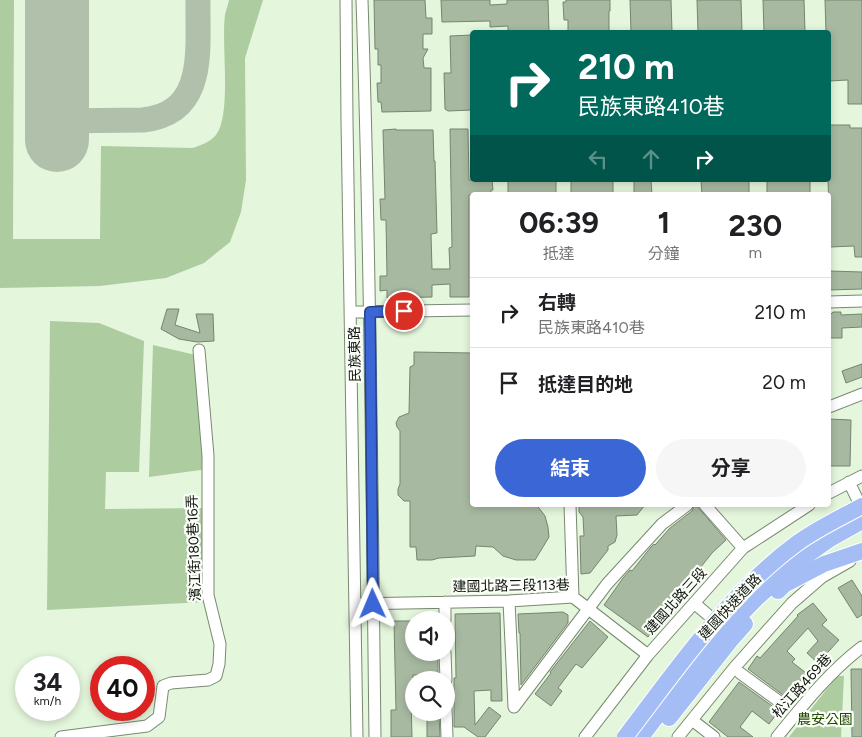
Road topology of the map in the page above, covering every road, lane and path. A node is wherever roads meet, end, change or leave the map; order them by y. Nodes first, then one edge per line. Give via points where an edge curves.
1 (346, 0) edge
2 (362, 0) edge
3 (862, 301) edge
4 (831, 302) edge
5 (470, 310) edge
6 (350, 312) junction
7 (370, 312) junction
8 (199, 350) dead end
9 (862, 394) edge
10 (831, 406) edge
11 (862, 476) edge
12 (848, 482) junction
13 (831, 492) edge
14 (570, 507) edge
15 (685, 507) edge
16 (707, 507) edge
17 (806, 507) edge
18 (862, 507) edge
19 (862, 521) edge
20 (743, 548) junction
21 (862, 552) edge
22 (573, 597) junction
23 (445, 602) junction
24 (509, 602) junction
25 (694, 602) junction
26 (355, 604) junction
27 (373, 604) junction
28 (588, 609) junction
29 (445, 611) edge
30 (707, 614) dead end
31 (862, 647) edge
32 (648, 655) junction
33 (740, 673) dead end
34 (356, 684) junction
35 (374, 684) junction
36 (784, 705) dead end
37 (692, 720) junction
38 (446, 721) edge
39 (60, 737) edge
40 (357, 737) edge
41 (374, 737) edge
42 (447, 737) edge
43 (585, 737) edge
44 (625, 737) edge
45 (641, 737) edge
46 (654, 737) edge
47 (678, 737) edge
48 (714, 737) edge
49 (777, 737) edge

1 - 6 street, 民族東路
2 - 7 street, 民族東路
3 - 4 street
5 - 7 street
6 - 7 street
6 - 26 street, 民族東路
7 - 27 street, 民族東路
8 - 39 street, 濱江街180巷16弄 via 208,456 208,595 220,644 216,676 163,686 159,717 147,726
9 - 10 street
11 - 12 street
12 - 13 street
12 - 18 street
14 - 22 street
15 - 28 street via 662,524
16 - 20 street
17 - 20 street, 建國北路三段
18 - 44 highway, 建國快速道路, bridge via 797,544 758,576 702,636
19 - 45 highway, 建國快速道路 via 796,563 758,597 712,644
20 - 25 street, 建國北路三段
21 - 37 street via 822,577 792,603
21 - 46 highway via 824,564 784,585 730,641
22 - 24 street, 建國北路三段113巷
22 - 28 street, 建國北路三段113巷
23 - 24 street, 建國北路三段113巷
23 - 27 street, 建國北路三段113巷
23 - 29 street
24 - 28 street via 514,707
25 - 30 street
25 - 32 street, 建國北路三段
26 - 27 street, 建國北路三段113巷
26 - 34 street, 民族東路
27 - 35 street, 民族東路
28 - 32 street, 建國北路三段113巷
31 - 49 street, 松江路469巷 via 815,690
32 - 43 street, 建國北路三段
33 - 36 street
34 - 35 street
34 - 40 street, 民族東路
35 - 41 street, 民族東路
37 - 47 street
37 - 48 street
38 - 42 street

